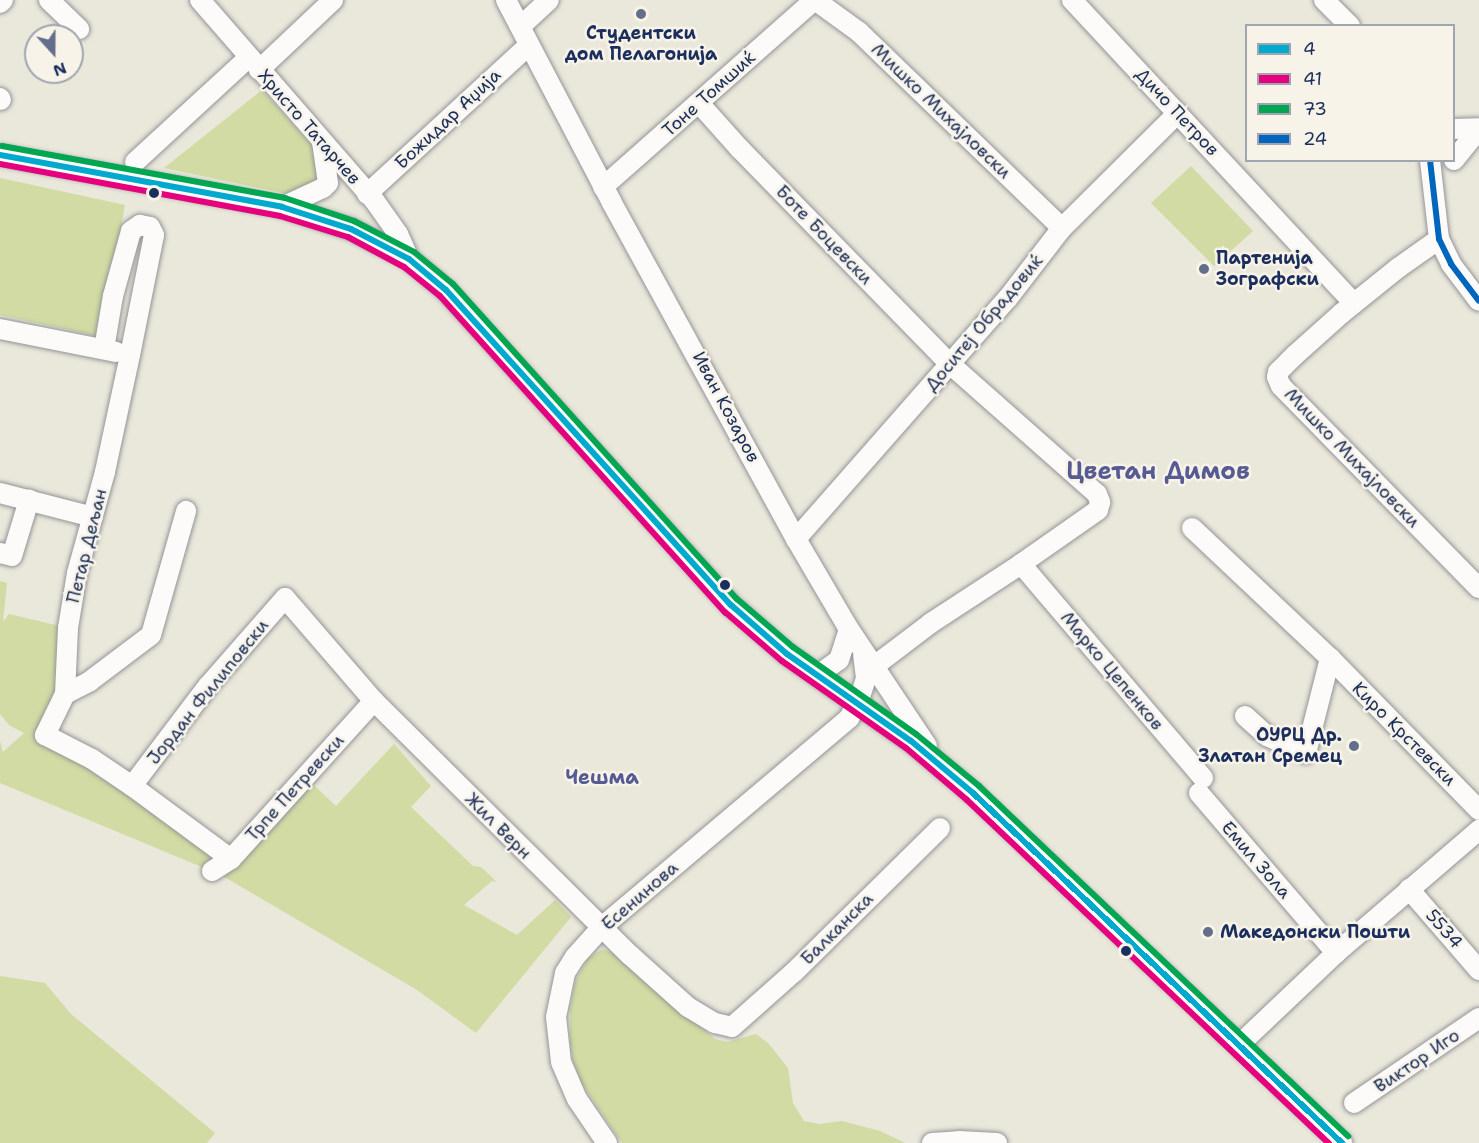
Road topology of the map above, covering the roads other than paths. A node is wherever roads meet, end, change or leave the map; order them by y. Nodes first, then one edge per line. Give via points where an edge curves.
1 (3, 0) edge
2 (49, 0) edge
3 (200, 0) edge
4 (333, 0) edge
5 (506, 0) edge
6 (549, 0) edge
7 (814, 0) edge
8 (1072, 0) edge
9 (1324, 0) edge
10 (0, 3) edge
11 (74, 24) edge
12 (1348, 24) edge
13 (520, 26) junction
14 (529, 45) junction
15 (254, 64) junction
16 (699, 103) junction
17 (1178, 113) junction
18 (1479, 128) edge
19 (1455, 129) edge
20 (322, 141) junction
21 (0, 155) edge
22 (1455, 158) edge
23 (135, 162) dead end
24 (1430, 162) edge
25 (1452, 162) edge
26 (603, 187) junction
27 (1434, 190) junction
28 (367, 194) junction
29 (282, 207) junction
30 (1062, 228) junction
31 (1439, 239) junction
32 (409, 259) junction
33 (1479, 301) edge
34 (1354, 303) junction
35 (0, 329) edge
36 (104, 350) junction
37 (130, 355) junction
38 (950, 364) junction
39 (0, 494) edge
40 (29, 500) junction
41 (186, 511) dead end
42 (93, 517) junction
43 (1192, 528) dead end
44 (796, 539) junction
45 (6, 554) edge
46 (1021, 564) junction
47 (1479, 588) edge
48 (285, 598) joint
49 (849, 630) junction
50 (1330, 658) junction
51 (868, 659) junction
52 (818, 675) junction
53 (65, 694) junction
54 (374, 701) junction
55 (858, 703) junction
56 (1245, 716) dead end
57 (936, 761) junction
58 (1201, 785) joint
59 (132, 786) junction
60 (1479, 810) edge
61 (940, 828) dead end
62 (1479, 830) edge
63 (231, 859) junction
64 (212, 871) dead end
65 (1408, 889) junction
66 (602, 927) junction
67 (1336, 953) junction
68 (1479, 970) edge
69 (1479, 1018) edge
70 (732, 1027) joint
71 (1240, 1044) junction
72 (1354, 1103) dead end
73 (607, 1143) edge
74 (932, 1143) edge
75 (997, 1143) edge
76 (1342, 1143) edge

1 - 10 street
2 - 11 street
3 - 15 street, Христо Татарчев
4 - 15 street
5 - 13 street, Иван Козаров
6 - 13 street
7 - 16 street, Тоне Томшиќ
7 - 30 street, Мишко Михајловски via 859,32
8 - 17 street, Дичо Петров
9 - 12 street
13 - 14 street, Иван Козаров
14 - 26 street, Иван Козаров
14 - 28 street, Божидар Аџија
15 - 20 street, Христо Татарчев
15 - 23 street
16 - 26 street, Тоне Томшиќ
16 - 38 street, Боте Боцевски
17 - 30 street, Доситеј Обрадовиќ
17 - 34 street, Дичо Петров
18 - 19 street
18 - 22 street
20 - 28 street, Христо Татарчев
20 - 29 street via 328,183
21 - 29 street
24 - 27 street
25 - 27 street
26 - 44 street, Иван Козаров
27 - 31 street
28 - 32 street, Христо Татарчев via 398,234
29 - 32 street via 351,229
30 - 38 street, Доситеј Обрадовиќ
31 - 33 street via 1451,264
31 - 34 street, Мишко Михајловски
32 - 52 street via 446,290 731,605
34 - 47 street, Мишко Михајловски via 1283,366 1278,381
35 - 36 street
36 - 37 street
36 - 37 street, Петар Дељан via 113,296 131,231 140,225 150,227 154,235
37 - 42 street, Петар Дељан
38 - 44 street, Доситеј Обрадовиќ
38 - 46 street via 1097,494 1100,502 1098,510
39 - 40 street
40 - 42 street
40 - 45 street
41 - 53 street via 151,634 90,681
42 - 53 street, Петар Дељан via 77,573 68,628
43 - 50 street, Киро Крстевски
44 - 49 street, Иван Козаров
46 - 51 street
46 - 58 street, Марко Цепенков
48 - 54 street, Жил Верн
48 - 59 street, Јордан Филиповски via 208,686
49 - 51 street, Иван Козаров
49 - 52 street via 838,660
50 - 56 street via 1306,753 1267,736
50 - 60 street, Киро Крстевски
51 - 55 street
51 - 57 street, Иван Козаров
52 - 55 street
53 - 59 street, Петар Дељан via 45,735 92,759
54 - 63 street, Трпе Петревски
54 - 66 street, Жил Верн
55 - 57 street
55 - 66 street, Есенинова via 849,718
57 - 71 street
58 - 67 street, Емил Зола
59 - 63 street
61 - 70 street, Балканска via 794,972
62 - 65 street
63 - 64 street, Трпе Петревски
65 - 67 street
65 - 68 street, 5534
66 - 70 street, Жил Верн via 688,1007 715,1023
66 - 73 street, Есенинова via 565,973 556,1017 564,1070 577,1099
67 - 71 street
69 - 72 street, Виктор Иго
71 - 76 street
74 - 75 street

